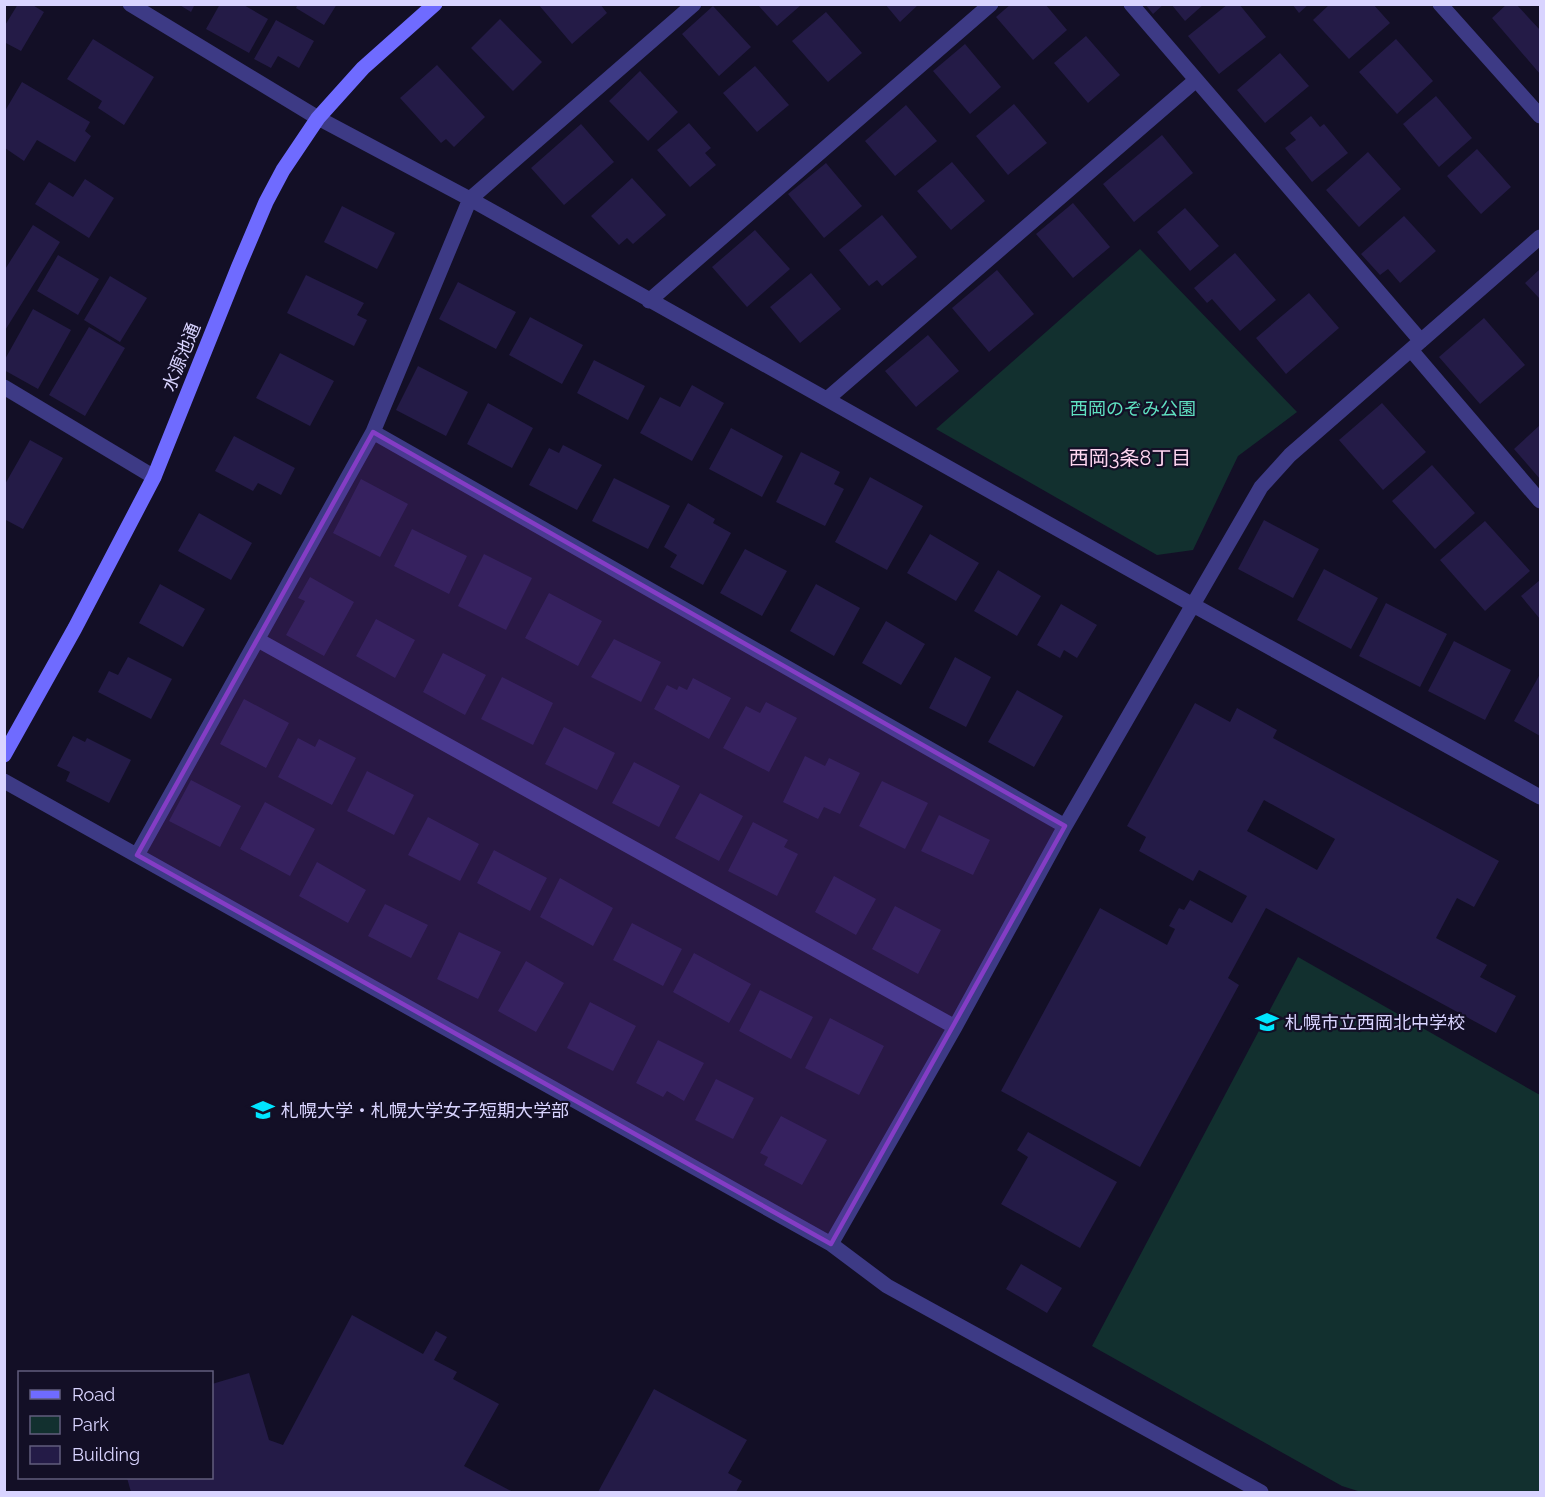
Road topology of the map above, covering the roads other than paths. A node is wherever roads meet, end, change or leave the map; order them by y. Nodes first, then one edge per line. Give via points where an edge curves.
1 (130, 4) edge
2 (435, 4) edge
3 (694, 4) edge
4 (991, 4) edge
5 (1131, 4) edge
6 (1440, 4) edge
7 (1196, 80) junction
8 (1540, 116) edge
9 (318, 118) junction
10 (470, 199) junction
11 (1540, 237) edge
12 (649, 301) junction
13 (1416, 346) junction
14 (4, 387) edge
15 (827, 399) junction
16 (373, 432) junction
17 (154, 477) junction
18 (1540, 501) edge
19 (1193, 605) junction
20 (258, 640) junction
21 (4, 754) edge
22 (4, 781) edge
23 (1540, 797) edge
24 (1065, 826) junction
25 (138, 855) junction
26 (955, 1027) junction
27 (831, 1244) junction
28 (1261, 1492) edge

1 - 9 street
2 - 9 street, 水源池通 via 363,68
3 - 10 street
4 - 12 street
5 - 7 street
6 - 8 street
7 - 13 street
7 - 15 street
9 - 10 street
9 - 17 street, 水源池通 via 266,202
10 - 12 street
10 - 16 street
11 - 13 street
12 - 15 street
13 - 18 street
13 - 19 street via 1290,455 1261,487
14 - 17 street
15 - 19 street
16 - 20 street
16 - 24 street
17 - 21 street, 水源池通
19 - 23 street
19 - 24 street
20 - 25 street
20 - 26 street
22 - 25 street
24 - 26 street
25 - 27 street
26 - 27 street
27 - 28 street via 887,1286

